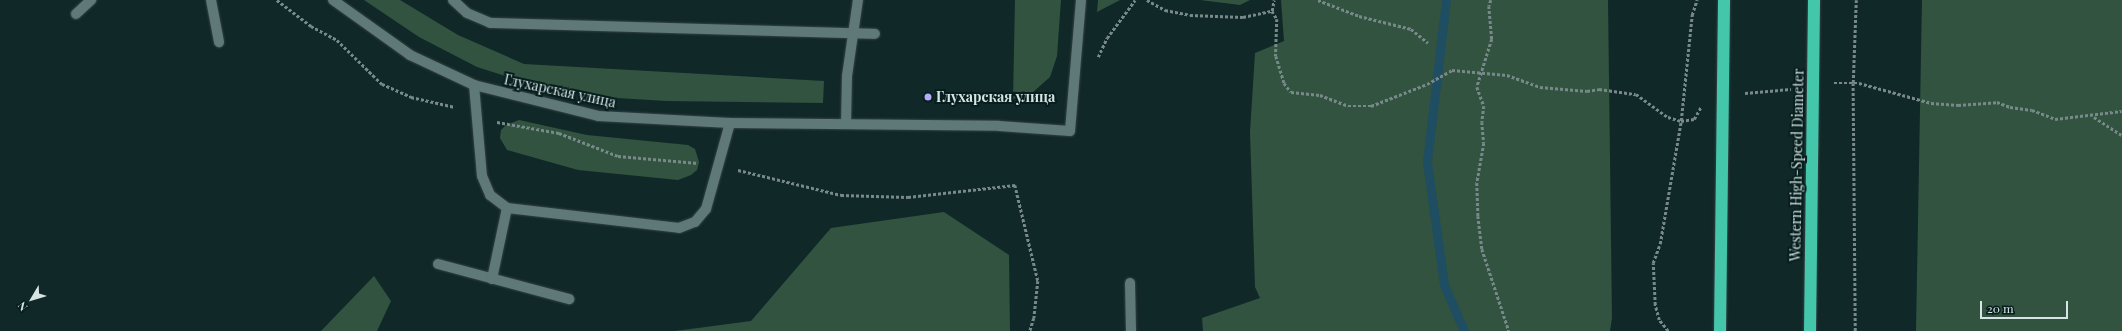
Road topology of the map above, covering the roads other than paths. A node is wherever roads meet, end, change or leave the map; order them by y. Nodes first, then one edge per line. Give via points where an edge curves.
1 (91, 0) edge
2 (211, 0) edge
3 (333, 0) edge
4 (453, 0) edge
5 (858, 0) edge
6 (1082, 0) edge
7 (1724, 0) edge
8 (1814, 0) edge
9 (76, 14) dead end
10 (854, 34) junction
11 (875, 34) dead end
12 (219, 42) dead end
13 (474, 85) junction
14 (730, 123) junction
15 (846, 124) junction
16 (507, 208) junction
17 (438, 264) dead end
18 (492, 279) junction
19 (1130, 283) dead end
20 (569, 299) dead end
21 (1131, 331) edge
22 (1720, 331) edge
23 (1810, 331) edge

1 - 9 street
2 - 12 street
3 - 13 street, Глухарская улица via 410,54
4 - 10 street via 467,13 490,23
5 - 10 street
6 - 15 street, Глухарская улица via 1070,131 999,126
7 - 22 highway, bridge
8 - 23 highway, Western High-Speed Diameter, bridge
10 - 11 street
10 - 15 street via 847,76
13 - 14 street, Глухарская улица via 598,116
13 - 16 street via 482,176 490,195
14 - 15 street, Глухарская улица
14 - 16 street via 706,209 695,222 679,228
16 - 18 street
17 - 18 street
18 - 20 street
19 - 21 street

